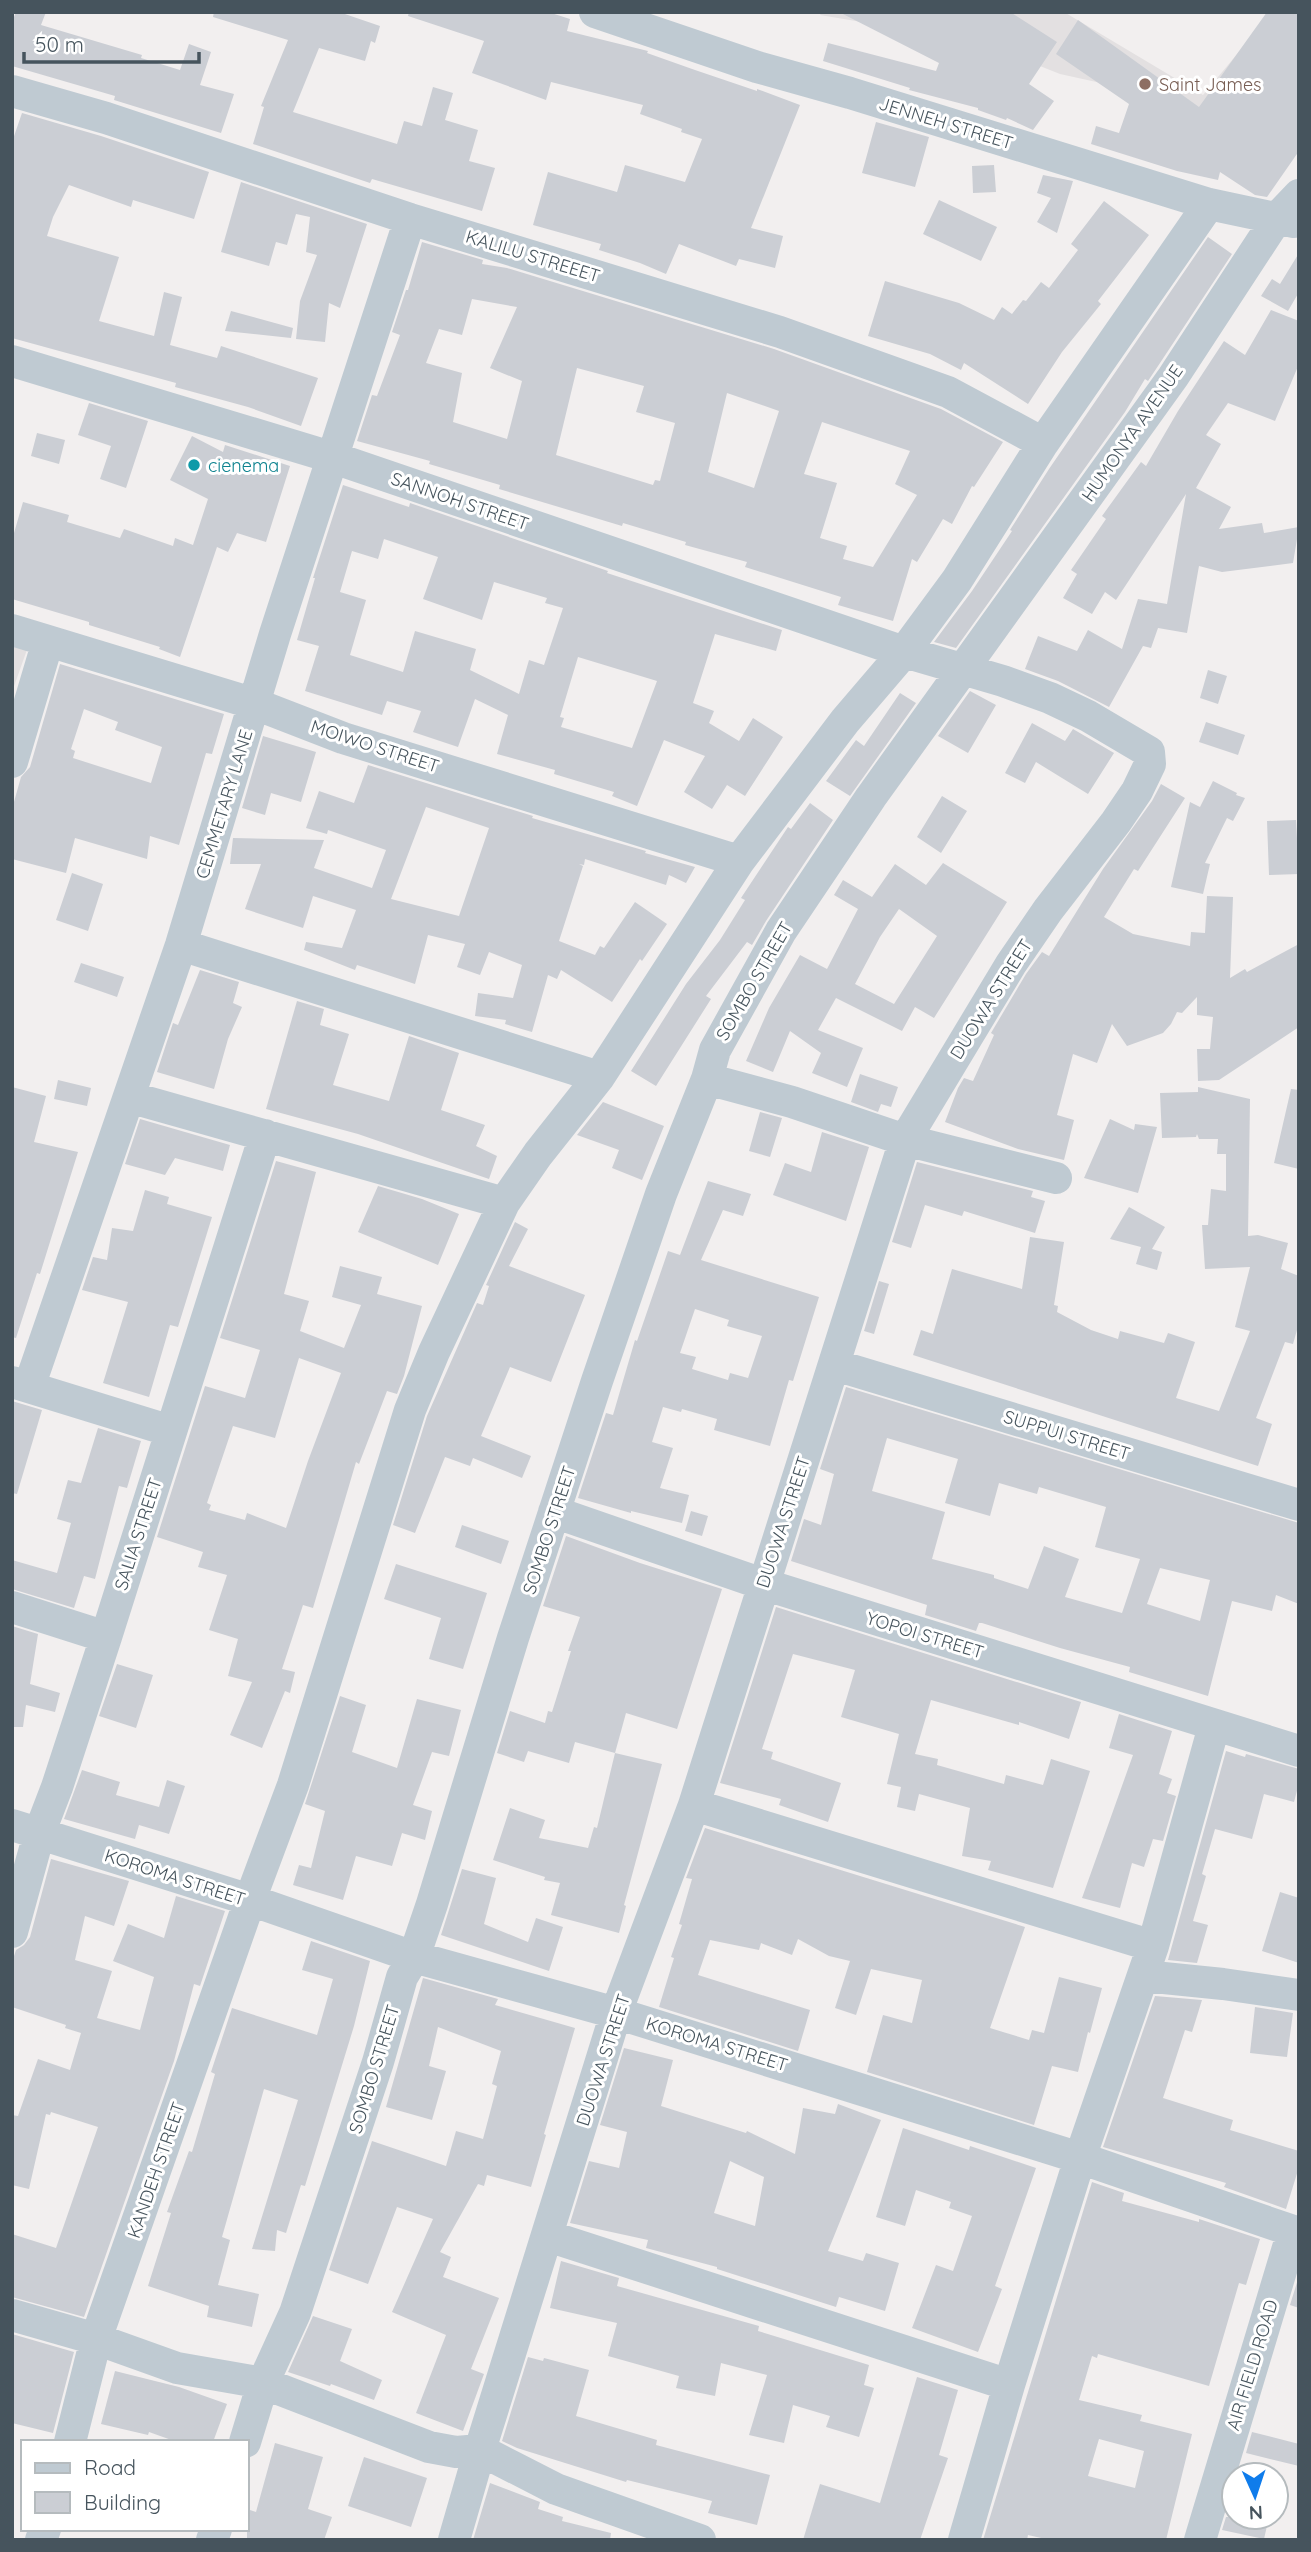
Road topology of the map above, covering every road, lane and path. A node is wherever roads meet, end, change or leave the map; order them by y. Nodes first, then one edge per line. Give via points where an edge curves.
1 (595, 12) edge
2 (12, 91) edge
3 (1299, 195) edge
4 (1209, 204) junction
5 (410, 219) junction
6 (1288, 220) edge
7 (12, 361) edge
8 (1043, 443) junction
9 (331, 457) junction
10 (12, 630) edge
11 (48, 641) junction
12 (904, 652) junction
13 (961, 670) junction
14 (255, 704) junction
15 (12, 761) edge
16 (739, 861) junction
17 (181, 945) junction
18 (599, 1077) junction
19 (707, 1079) junction
20 (129, 1097) junction
21 (265, 1135) junction
22 (905, 1140) junction
23 (1056, 1178) dead end
24 (504, 1203) junction
25 (835, 1365) junction
26 (21, 1385) edge
27 (171, 1432) junction
28 (1299, 1505) edge
29 (554, 1513) junction
30 (763, 1584) junction
31 (12, 1607) edge
32 (106, 1637) junction
33 (1214, 1726) junction
34 (1299, 1751) edge
35 (694, 1805) junction
36 (26, 1829) edge
37 (250, 1900) junction
38 (12, 1933) edge
39 (1153, 1946) junction
40 (414, 1957) junction
41 (1144, 1976) junction
42 (1299, 1995) edge
43 (616, 2013) junction
44 (1080, 2158) junction
45 (1296, 2232) edge
46 (548, 2235) junction
47 (12, 2315) edge
48 (96, 2339) junction
49 (263, 2383) junction
50 (1009, 2385) junction
51 (71, 2440) edge
52 (247, 2440) edge
53 (480, 2451) junction
54 (454, 2540) edge
55 (700, 2540) edge
56 (964, 2540) edge
57 (1200, 2540) edge

1 - 4 street, JENNEH STREET via 757,67
2 - 5 street, KALILU STREEET
3 - 6 street, HUMONYA AVENUE
4 - 6 street, JENNEH STREET
4 - 8 street, KANDEH STREET
5 - 8 street, KALILU STREEET via 780,331 947,392
5 - 9 street, CEMMETARY LANE
6 - 13 street, HUMONYA AVENUE
7 - 9 street, SANNOH STREET
8 - 12 street, KANDEH STREET via 957,580
9 - 12 street, SANNOH STREET
9 - 14 street, CEMMETARY LANE
10 - 11 street, MOIWO STREET
11 - 14 street, MOIWO STREET
11 - 15 street
12 - 13 street, SANNOH STREET
12 - 16 street, KANDEH STREET via 845,721
13 - 19 street, SOMBO STREET via 781,931 724,1031
13 - 22 street, DUOWA STREET via 1050,698 1088,716 1151,757 1136,792 1011,964
14 - 16 street, MOIWO STREET via 343,738
14 - 17 street, CEMMETARY LANE
16 - 18 street, KANDEH STREET
17 - 18 street
17 - 20 street, CEMMETARY LANE
18 - 24 street, KANDEH STREET
19 - 22 street via 792,1101
19 - 29 street, SOMBO STREET via 661,1194
20 - 21 street
20 - 26 street, CEMMETARY LANE
21 - 24 street
21 - 27 street, SALIA STREET
22 - 23 street
22 - 25 street, DUOWA STREET
24 - 37 street, KANDEH STREET via 410,1410 293,1785
25 - 28 street, SUPPUI STREET
25 - 30 street, DUOWA STREET
26 - 27 street
27 - 32 street, SALIA STREET
29 - 30 street, YOPOI STREET
29 - 40 street, SOMBO STREET
30 - 33 street, YOPOI STREET
30 - 35 street, DUOWA STREET
31 - 32 street
32 - 36 street, SALIA STREET via 57,1787
33 - 34 street, YOPOI STREET
33 - 39 street
35 - 39 street
35 - 43 street, DUOWA STREET
36 - 37 street, KOROMA STREET
36 - 38 street, SALIA STREET
37 - 40 street, KOROMA STREET
37 - 48 street, KANDEH STREET
39 - 41 street
40 - 43 street, KOROMA STREET
40 - 49 street, SOMBO STREET via 402,1978 295,2313
41 - 42 street
41 - 44 street
43 - 44 street, KOROMA STREET
43 - 46 street, DUOWA STREET
44 - 45 street, KOROMA STREET
44 - 50 street
45 - 57 street, AIR FIELD ROAD
46 - 50 street
46 - 53 street, DUOWA STREET
47 - 48 street
48 - 49 street via 177,2368
48 - 51 street, KANDEH STREET
49 - 52 street, SOMBO STREET
49 - 53 street via 429,2447
50 - 56 street
53 - 54 street, DUOWA STREET
53 - 55 street via 556,2488

